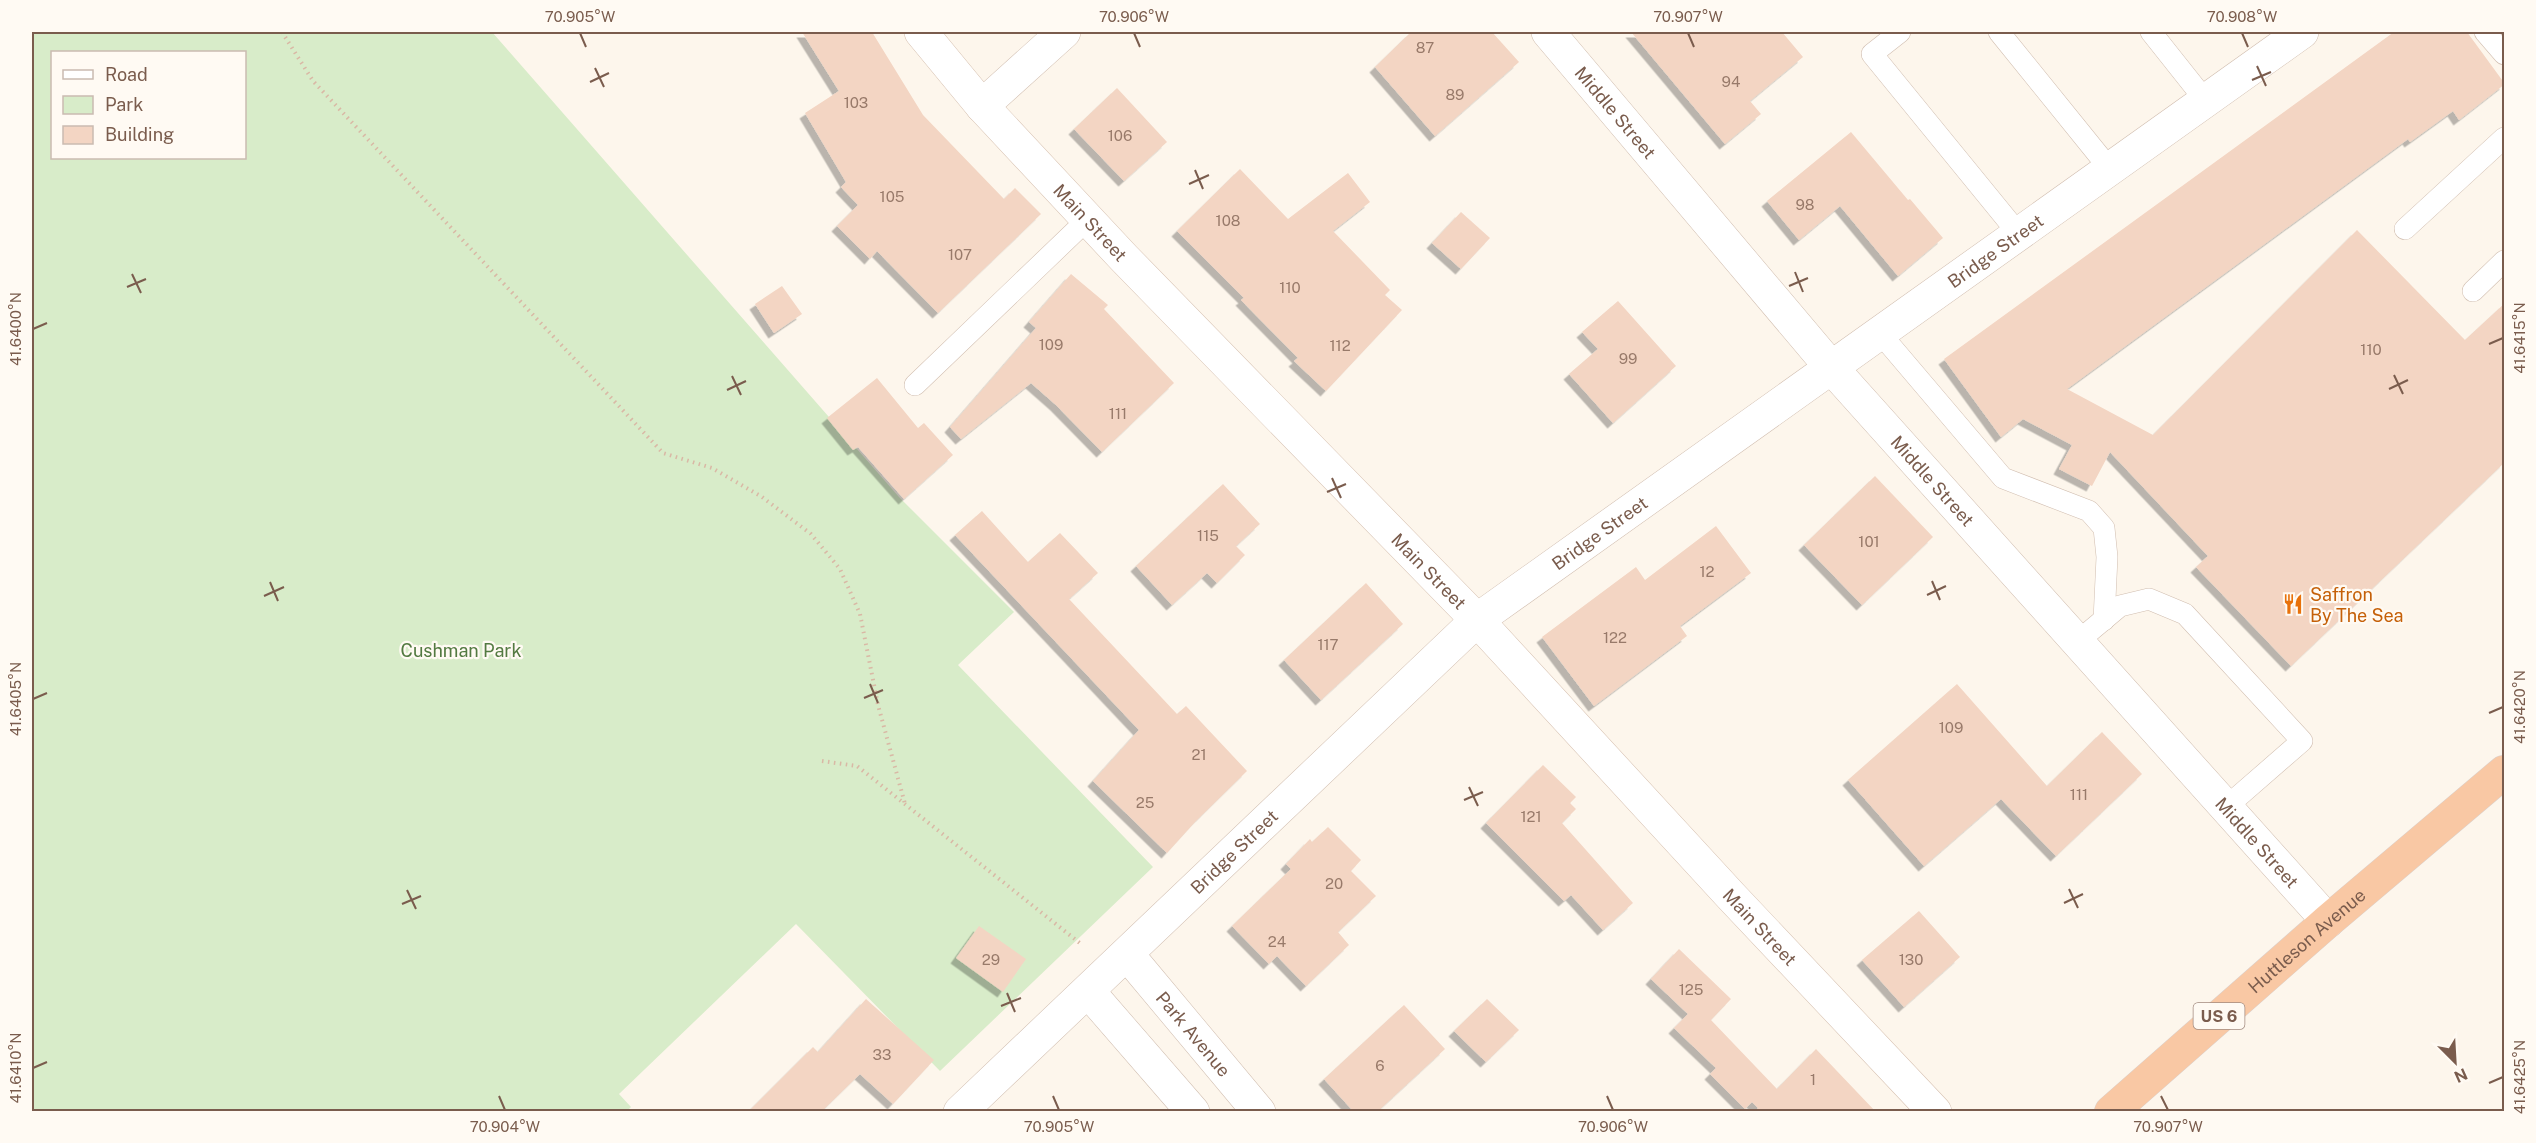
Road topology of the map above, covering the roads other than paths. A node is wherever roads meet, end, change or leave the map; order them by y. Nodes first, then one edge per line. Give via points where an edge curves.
1 (921, 32) edge
2 (1064, 32) edge
3 (1548, 32) edge
4 (1900, 32) edge
5 (1999, 32) edge
6 (2151, 32) edge
7 (2301, 32) edge
8 (2486, 32) edge
9 (2505, 54) edge
10 (2205, 99) junction
11 (982, 106) junction
12 (2505, 138) edge
13 (2109, 168) junction
14 (1088, 219) junction
15 (2405, 229) dead end
16 (2018, 233) junction
17 (2505, 261) edge
18 (2473, 291) dead end
19 (1879, 332) junction
20 (1830, 366) junction
21 (915, 385) dead end
22 (1477, 620) junction
23 (2104, 620) junction
24 (2077, 642) junction
25 (2505, 772) edge
26 (2225, 808) junction
27 (2328, 921) junction
28 (1119, 962) junction
29 (1088, 991) junction
30 (960, 1112) edge
31 (1193, 1112) edge
32 (1259, 1112) edge
33 (1935, 1112) edge
34 (2111, 1112) edge

1 - 11 street, Main Street
2 - 11 street
3 - 20 street, Middle Street
4 - 16 lane via 1872,54
5 - 13 lane
6 - 10 lane
7 - 10 street, Bridge Street
8 - 9 lane
10 - 13 street, Bridge Street
11 - 14 street, Main Street
12 - 15 lane
13 - 16 street, Bridge Street
14 - 21 lane
14 - 22 street, Main Street
16 - 19 street, Bridge Street
17 - 18 lane
19 - 20 street, Bridge Street
19 - 23 lane via 2004,478 2089,511 2104,528
20 - 22 street, Bridge Street
20 - 24 street, Middle Street
22 - 28 street, Bridge Street
22 - 33 street, Main Street
23 - 24 lane
23 - 26 lane via 2120,606 2149,599 2185,614 2302,741
24 - 26 street, Middle Street
25 - 27 highway, Huttleson Avenue / US 6
26 - 27 street, Middle Street
27 - 34 highway, Huttleson Avenue / US 6
28 - 29 street, Bridge Street
28 - 32 street, Park Avenue
29 - 30 street, Bridge Street
29 - 31 street

